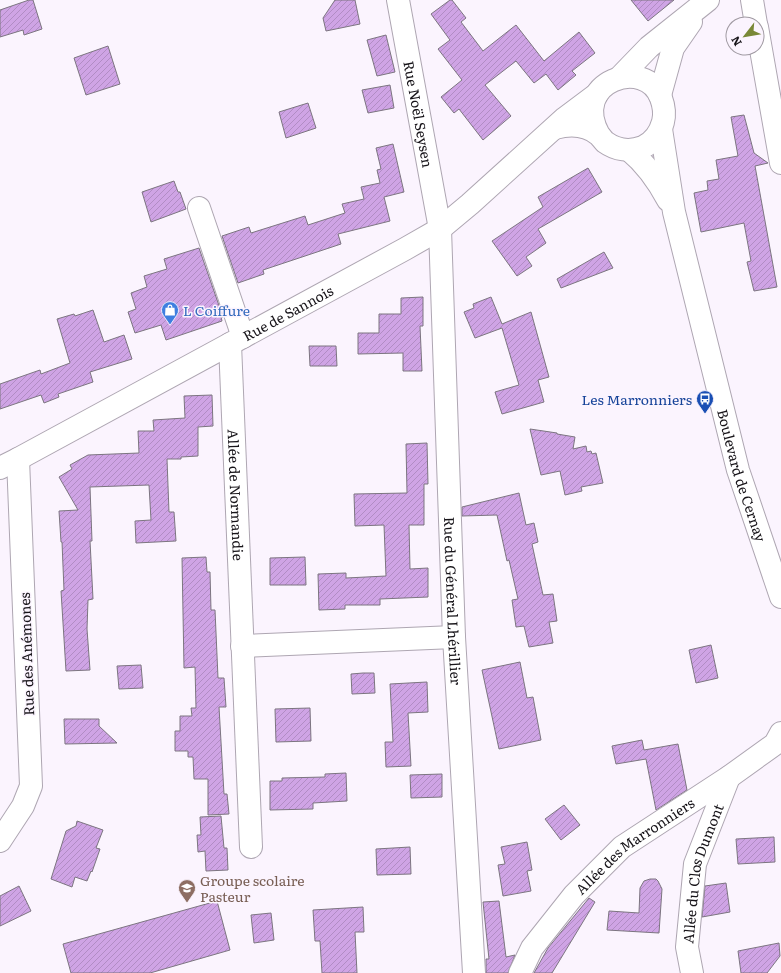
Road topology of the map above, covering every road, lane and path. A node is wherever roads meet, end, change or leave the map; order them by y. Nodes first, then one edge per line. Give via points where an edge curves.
1 (398, 0) edge
2 (709, 0) edge
3 (752, 0) edge
4 (755, 16) edge
5 (762, 56) edge
6 (620, 77) junction
7 (597, 94) junction
8 (660, 95) junction
9 (556, 128) junction
10 (661, 129) junction
11 (598, 135) junction
12 (629, 150) junction
13 (781, 163) edge
14 (199, 208) dead end
15 (674, 212) junction
16 (440, 229) junction
17 (236, 341) junction
18 (9, 463) edge
19 (781, 598) edge
20 (454, 637) junction
21 (242, 646) junction
22 (779, 741) edge
23 (729, 777) junction
24 (0, 841) edge
25 (251, 847) dead end
26 (474, 973) edge
27 (520, 973) edge
28 (692, 973) edge

1 - 16 street, Rue Noël Seysen
2 - 6 street via 649,48
2 - 8 street via 675,45
3 - 4 street
5 - 13 street
6 - 7 street via 607,83
6 - 8 street via 643,80
7 - 9 street, Rue de Sannois
7 - 11 street via 592,119
8 - 10 street via 664,106
9 - 11 street via 575,126
9 - 16 street, Rue de Sannois
10 - 12 street via 651,142
10 - 15 street, Boulevard de Cernay
11 - 12 street via 612,146
12 - 15 street, Boulevard de Cernay via 651,172
14 - 17 street, Allée de Normandie
15 - 19 street, Boulevard de Cernay via 738,470
16 - 17 street, Rue de Sannois
16 - 20 street, Rue du Général Lhérillier
17 - 18 street, Rue de Sannois
17 - 21 street, Allée de Normandie
18 - 24 street, Rue des Anémones via 31,786
20 - 21 street
20 - 26 street, Rue du Général Lhérillier
21 - 25 street, Allée de Normandie
22 - 23 street, Allée des Marronniers
23 - 27 street, Allée des Marronniers via 622,846 574,895 532,948
23 - 28 street, Allée du Clos Dumont via 695,864 687,947

